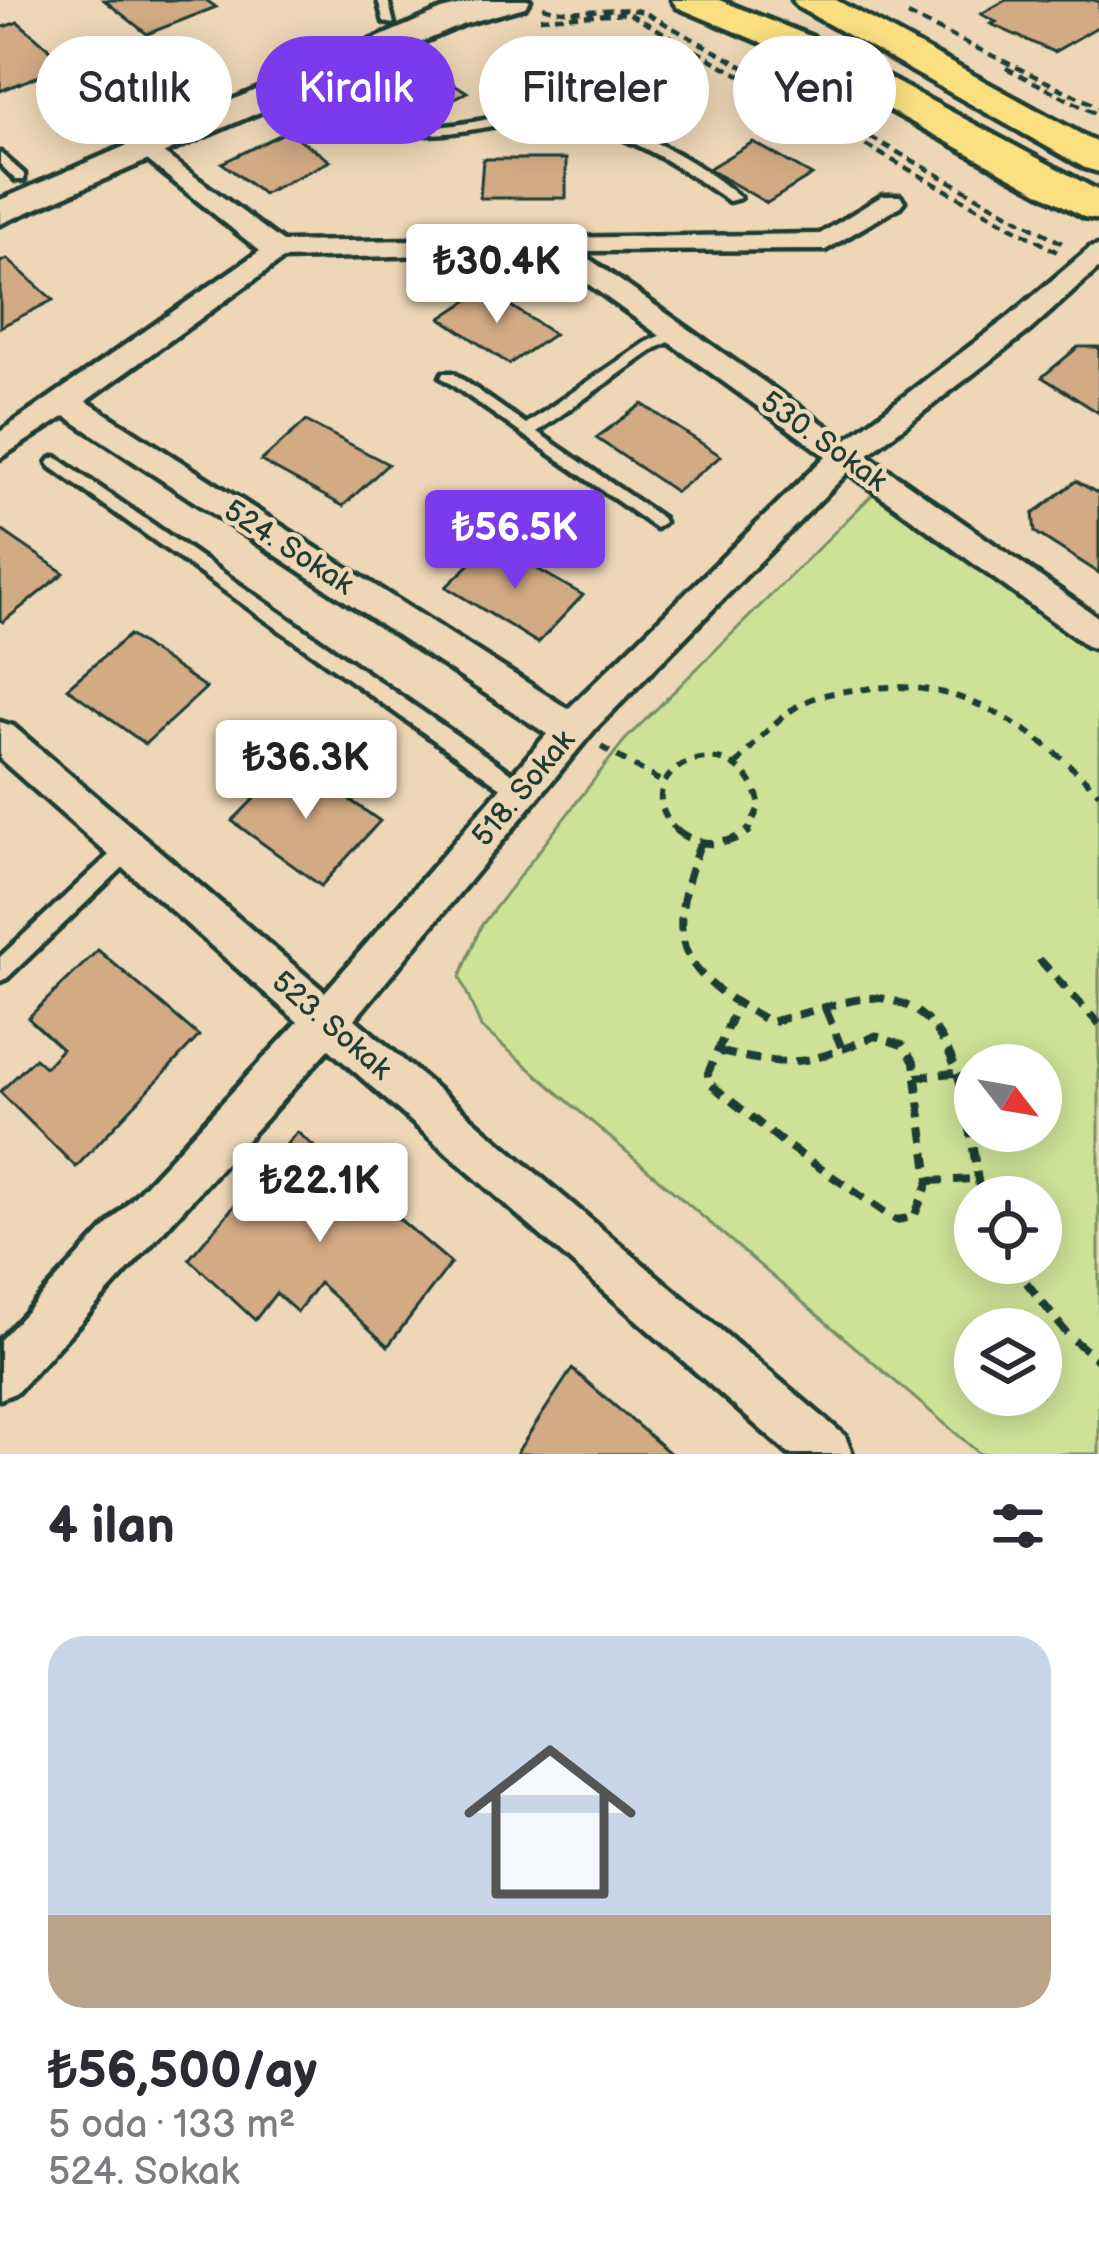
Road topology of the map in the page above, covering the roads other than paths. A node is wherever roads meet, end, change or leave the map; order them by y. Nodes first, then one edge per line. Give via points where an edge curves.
1 (437, 0) edge
2 (689, 0) edge
3 (810, 0) edge
4 (519, 9) edge
5 (387, 11) edge
6 (411, 36) edge
7 (777, 36) edge
8 (896, 98) edge
9 (256, 105) edge
10 (1018, 116) junction
11 (455, 124) edge
12 (896, 135) edge
13 (1099, 138) edge
14 (151, 151) junction
15 (1099, 160) edge
16 (7, 173) edge
17 (734, 198) dead end
18 (891, 201) dead end
19 (1099, 208) edge
20 (0, 213) edge
21 (550, 244) junction
22 (277, 251) junction
23 (1094, 256) edge
24 (675, 334) junction
25 (448, 377) dead end
26 (66, 402) junction
27 (526, 432) junction
28 (0, 447) edge
29 (844, 456) junction
30 (56, 463) dead end
31 (656, 522) dead end
32 (1099, 636) edge
33 (572, 731) junction
34 (0, 737) edge
35 (521, 790) junction
36 (129, 850) junction
37 (0, 971) edge
38 (327, 1021) junction
39 (0, 1376) edge
40 (827, 1454) edge

1 - 5 main road
2 - 7 main road
3 - 10 main road
4 - 6 main road via 453,17
5 - 16 main road
8 - 19 main road
9 - 14 main road
10 - 13 main road
10 - 15 main road
11 - 17 lane via 554,117 605,125 666,152
12 - 23 main road
14 - 20 main road
14 - 22 street
18 - 21 street via 825,242
21 - 22 street
21 - 24 street, 530. Sokak
22 - 26 street
23 - 29 street, 518. Sokak via 1020,323
24 - 27 lane
24 - 29 street, 530. Sokak
25 - 27 lane
26 - 28 street
26 - 33 street, 524. Sokak
27 - 31 lane
29 - 32 street, 530. Sokak
29 - 33 street, 518. Sokak
30 - 35 lane
33 - 35 street, 518. Sokak
34 - 36 street, 523. Sokak
35 - 38 street, 518. Sokak
36 - 37 lane
36 - 38 street, 523. Sokak
38 - 39 street, 518. Sokak
38 - 40 street, 523. Sokak

